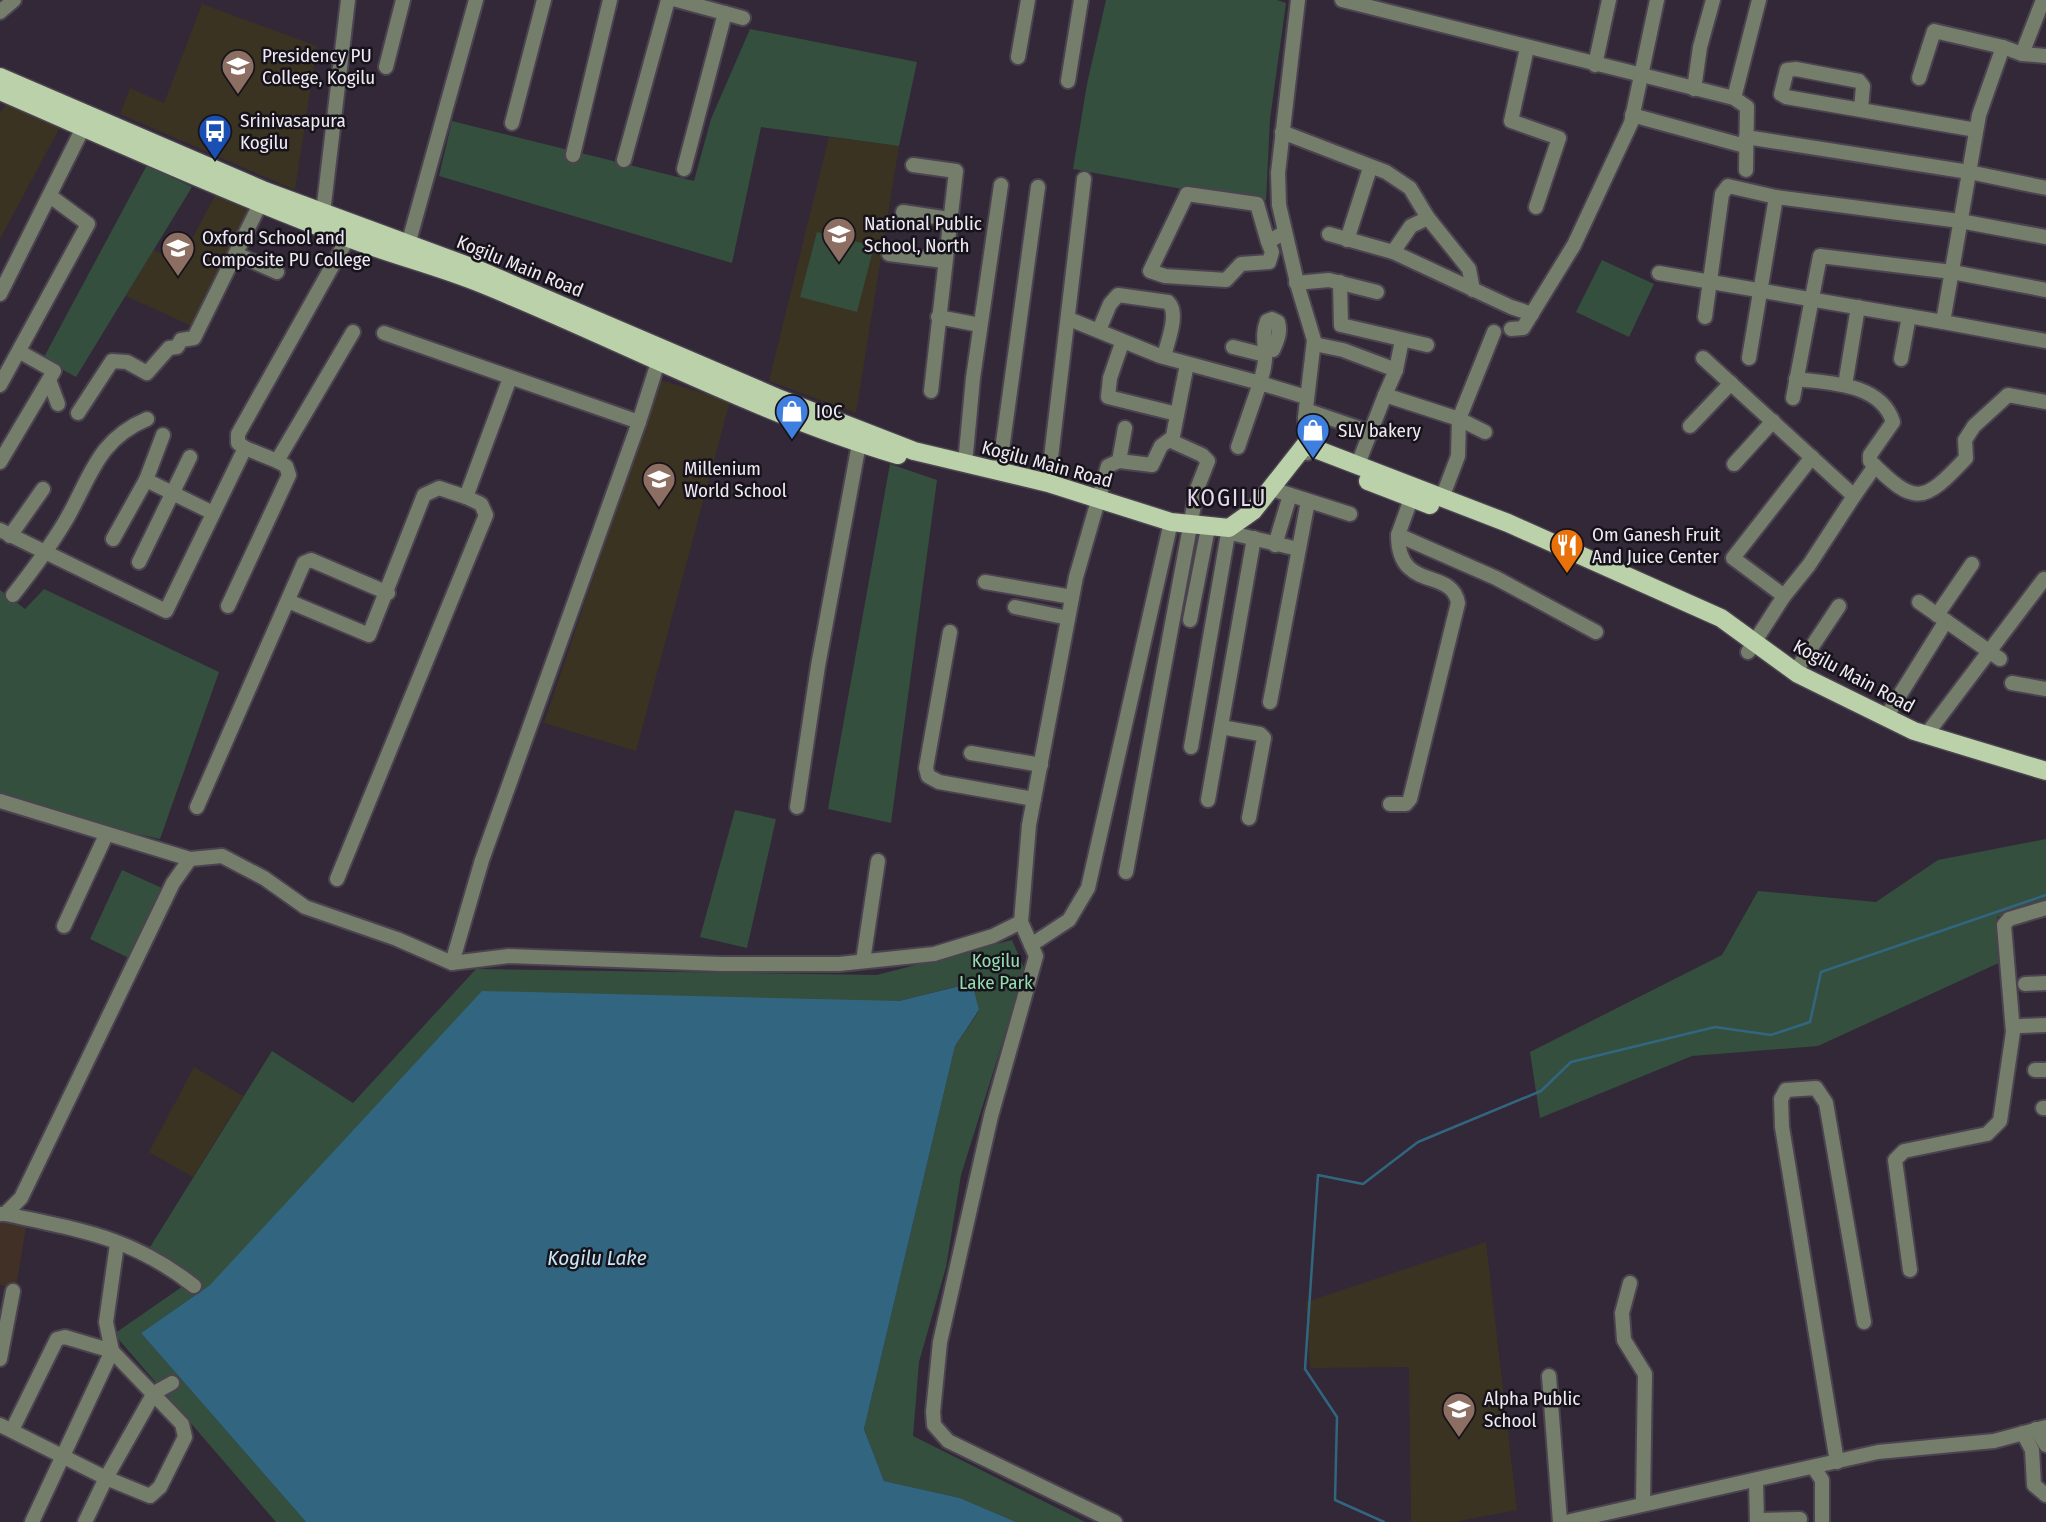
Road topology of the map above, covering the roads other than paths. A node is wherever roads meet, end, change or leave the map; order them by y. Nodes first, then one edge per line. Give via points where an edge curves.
1 (14, 0) edge
2 (348, 0) edge
3 (403, 0) edge
4 (476, 0) edge
5 (544, 0) edge
6 (610, 0) edge
7 (668, 0) edge
8 (677, 0) edge
9 (1028, 0) edge
10 (1081, 0) edge
11 (1298, 0) edge
12 (1342, 0) edge
13 (1609, 0) edge
14 (1657, 0) edge
15 (1713, 0) edge
16 (1759, 0) edge
17 (2043, 0) edge
18 (0, 12) edge
19 (726, 13) junction
20 (743, 18) dead end
21 (2003, 47) junction
22 (1527, 48) junction
23 (2022, 54) junction
24 (1018, 57) dead end
25 (2046, 57) edge
26 (1595, 65) junction
27 (386, 67) dead end
28 (0, 77) edge
29 (1641, 77) junction
30 (1919, 78) dead end
31 (1069, 81) dead end
32 (1694, 89) junction
33 (0, 91) edge
34 (1734, 98) junction
35 (1861, 109) junction
36 (1632, 115) junction
37 (512, 123) dead end
38 (83, 128) junction
39 (1976, 130) junction
40 (1282, 132) junction
41 (1746, 141) junction
42 (573, 155) dead end
43 (624, 160) dead end
44 (913, 165) dead end
45 (1370, 168) junction
46 (684, 169) dead end
47 (1746, 170) dead end
48 (1969, 172) junction
49 (1084, 179) dead end
50 (1001, 185) dead end
51 (1038, 187) dead end
52 (2046, 188) edge
53 (50, 196) junction
54 (263, 197) junction
55 (1776, 197) junction
56 (1536, 207) dead end
57 (903, 212) dead end
58 (323, 213) junction
59 (1428, 218) junction
60 (949, 219) junction
61 (1960, 221) junction
62 (1285, 232) junction
63 (1329, 234) dead end
64 (2046, 237) edge
65 (348, 238) junction
66 (1346, 240) junction
67 (1268, 242) junction
68 (406, 251) junction
69 (1393, 252) junction
70 (236, 254) junction
71 (889, 254) dead end
72 (944, 261) junction
73 (277, 272) dead end
74 (1952, 272) junction
75 (1659, 273) dead end
76 (1711, 281) junction
77 (1297, 282) junction
78 (1340, 282) junction
79 (1760, 289) junction
80 (1473, 290) junction
81 (2046, 290) edge
82 (1377, 292) dead end
83 (0, 294) edge
84 (1811, 299) junction
85 (1858, 307) junction
86 (1532, 313) junction
87 (1909, 316) junction
88 (937, 317) junction
89 (1705, 317) dead end
90 (1069, 319) junction
91 (1943, 322) junction
92 (980, 325) junction
93 (1511, 329) dead end
94 (1098, 330) junction
95 (353, 332) dead end
96 (1494, 332) dead end
97 (384, 334) dead end
98 (1402, 340) junction
99 (2046, 341) edge
100 (1122, 343) junction
101 (1314, 344) junction
102 (1427, 345) dead end
103 (1233, 347) dead end
104 (20, 352) junction
105 (1164, 357) junction
106 (1703, 358) dead end
107 (1749, 358) dead end
108 (659, 359) junction
109 (1901, 359) dead end
110 (1187, 364) junction
111 (1396, 370) junction
112 (510, 378) junction
113 (1796, 379) junction
114 (49, 380) junction
115 (1260, 383) junction
116 (1731, 383) junction
117 (0, 385) edge
118 (1845, 385) junction
119 (931, 391) dead end
120 (1385, 395) junction
121 (1793, 398) dead end
122 (2046, 402) edge
123 (1306, 403) junction
124 (58, 404) dead end
125 (78, 413) dead end
126 (1177, 414) junction
127 (147, 419) dead end
128 (1459, 419) junction
129 (1773, 421) junction
130 (639, 422) junction
131 (1690, 426) dead end
132 (1125, 428) dead end
133 (1370, 432) junction
134 (1485, 432) dead end
135 (163, 435) dead end
136 (861, 437) junction
137 (1172, 441) junction
138 (1238, 447) dead end
139 (245, 448) junction
140 (1306, 449) junction
141 (190, 457) dead end
142 (1812, 457) junction
143 (278, 461) junction
144 (1119, 461) junction
145 (0, 462) edge
146 (965, 464) junction
147 (1358, 464) junction
148 (1734, 464) dead end
149 (1875, 466) junction
150 (999, 472) junction
151 (146, 480) junction
152 (1386, 482) junction
153 (1048, 483) junction
154 (43, 489) dead end
155 (173, 493) junction
156 (1282, 493) junction
157 (1854, 496) junction
158 (466, 497) junction
159 (1442, 498) junction
160 (1411, 499) junction
161 (1308, 501) junction
162 (1098, 502) junction
163 (213, 513) junction
164 (1350, 514) dead end
165 (1171, 524) junction
166 (1199, 529) junction
167 (1231, 529) junction
168 (5, 533) edge
169 (1398, 536) junction
170 (1254, 538) junction
171 (113, 540) dead end
172 (1275, 545) junction
173 (1298, 549) junction
174 (46, 553) junction
175 (139, 562) dead end
176 (1972, 564) dead end
177 (2045, 579) edge
178 (985, 582) dead end
179 (388, 593) junction
180 (13, 596) dead end
181 (1784, 596) junction
182 (1072, 597) junction
183 (288, 601) junction
184 (1919, 602) dead end
185 (228, 606) dead end
186 (1839, 606) dead end
187 (1015, 607) dead end
188 (1068, 618) junction
189 (1941, 618) junction
190 (1190, 620) dead end
191 (950, 632) dead end
192 (1596, 632) dead end
193 (1751, 647) junction
194 (1995, 655) junction
195 (1795, 671) junction
196 (2012, 683) dead end
197 (2046, 689) edge
198 (1270, 702) dead end
199 (1886, 717) junction
200 (1221, 727) junction
201 (1926, 735) junction
202 (1191, 747) dead end
203 (971, 753) dead end
204 (1041, 765) junction
205 (2046, 771) edge
206 (2046, 781) edge
207 (1034, 799) junction
208 (1208, 800) dead end
209 (1, 803) edge
210 (1390, 804) dead end
211 (197, 807) dead end
212 (797, 807) dead end
213 (1249, 818) dead end
214 (106, 835) junction
215 (190, 859) junction
216 (878, 861) dead end
217 (1126, 872) dead end
218 (337, 879) dead end
219 (2046, 908) edge
220 (1021, 922) junction
221 (64, 926) dead end
222 (1031, 945) junction
223 (863, 961) junction
224 (452, 963) junction
225 (2046, 983) edge
226 (2025, 984) dead end
227 (2046, 1025) edge
228 (2020, 1026) dead end
229 (3, 1214) edge
230 (117, 1244) dead end
231 (1910, 1270) dead end
232 (1630, 1283) dead end
233 (194, 1286) dead end
234 (13, 1291) dead end
235 (1864, 1322) dead end
236 (112, 1351) junction
237 (0, 1359) edge
238 (1549, 1376) dead end
239 (172, 1383) dead end
240 (154, 1393) junction
241 (6, 1428) edge
242 (2035, 1430) edge
243 (2046, 1445) edge
244 (61, 1455) junction
245 (1837, 1462) junction
246 (1814, 1468) junction
247 (106, 1478) junction
248 (1756, 1482) junction
249 (2046, 1495) edge
250 (1643, 1503) junction
251 (1595, 1518) edge
252 (1800, 1519) dead end
253 (1757, 1521) edge
254 (32, 1522) edge
255 (85, 1522) edge
256 (1115, 1522) edge
257 (1560, 1522) edge
258 (1566, 1522) edge
259 (1822, 1522) edge

1 - 18 street
2 - 58 street
3 - 27 street
4 - 68 street
5 - 37 street
6 - 42 street
7 - 43 street
8 - 19 street
9 - 24 street
10 - 31 street
11 - 40 street
12 - 22 street
13 - 26 street
14 - 29 street
15 - 32 street
16 - 34 street
17 - 23 street
19 - 20 street
19 - 46 street
21 - 23 street
21 - 30 street via 1934,31
21 - 39 street
22 - 26 street
22 - 56 street via 1511,121 1559,138
23 - 25 street
26 - 29 street
28 - 54 main road, Kogilu Main Road
29 - 32 street
29 - 36 street
32 - 34 street
33 - 38 main road, Kogilu Main Road
34 - 41 street via 1747,107
35 - 35 street via 1781,94 1787,70 1859,80 1863,86
35 - 39 street
36 - 41 street
36 - 86 street via 1574,245
38 - 53 street
38 - 54 main road, Kogilu Main Road
39 - 48 street
40 - 45 street
40 - 62 street via 1278,173
41 - 47 street
41 - 48 street
44 - 60 street via 956,171
45 - 59 street via 1386,172 1410,188
45 - 66 street
48 - 52 street
48 - 61 street
49 - 90 street
50 - 92 street
51 - 150 street
53 - 83 street
53 - 104 street via 88,224
54 - 58 main road, Kogilu Main Road
54 - 65 main road, Kogilu Main Road
54 - 70 street
55 - 61 street
55 - 76 street via 1725,188
55 - 79 street
57 - 60 street
58 - 68 main road, Kogilu Main Road
59 - 69 street via 1411,226
59 - 80 street via 1469,269
60 - 72 street
61 - 64 street
61 - 74 street
62 - 67 street
62 - 77 street
63 - 66 street
65 - 68 main road, Kogilu Main Road
65 - 139 street via 238,434 238,443
66 - 69 street
67 - 67 street via 1269,262 1241,264 1226,280 1150,271 1187,194 1257,204
68 - 108 main road, Kogilu Main Road
68 - 136 main road, Kogilu Main Road via 479,270
69 - 80 street
70 - 73 street
70 - 125 street via 194,338 169,348 147,373 127,362 112,361
71 - 72 street
72 - 88 street
74 - 81 street
74 - 84 street via 1824,255 1818,258
74 - 91 street
75 - 76 street
76 - 79 street
76 - 89 street
77 - 78 street
77 - 101 street
78 - 82 street
78 - 98 street via 1341,325
79 - 84 street
79 - 107 street
80 - 86 street
84 - 85 street
84 - 113 street
85 - 87 street
85 - 118 street
86 - 93 street via 1523,328
87 - 91 street
87 - 109 street
88 - 92 street
88 - 119 street
90 - 94 street
90 - 153 street
91 - 99 street
92 - 146 street
94 - 100 street
94 - 105 street via 1118,295 1168,302 1173,318
95 - 143 street
96 - 128 street
97 - 112 street
98 - 102 street
98 - 111 street
100 - 105 street
100 - 126 street via 1108,397
101 - 111 street
101 - 123 street
103 - 115 street via 1265,353
104 - 114 street via 54,371
104 - 117 street
105 - 110 street
106 - 116 street
108 - 130 street
108 - 136 main road, Kogilu Main Road
110 - 115 street
110 - 126 street
111 - 120 street
112 - 130 street
112 - 158 street
113 - 118 street
113 - 121 street
114 - 124 street
114 - 145 street
115 - 123 street
115 - 138 street
116 - 129 street
116 - 131 street
118 - 149 street via 1868,393 1892,418 1870,455
120 - 128 street
120 - 133 street
122 - 149 street via 2008,395 1974,426 1965,440 1966,457 1940,485 1924,494 1900,491
123 - 133 street
123 - 140 street
126 - 137 street
127 - 174 street via 124,429 104,448
128 - 134 street
128 - 159 street via 1458,456
129 - 142 street
129 - 148 street
130 - 224 street via 485,849
132 - 144 street
133 - 147 street
135 - 151 street
136 - 146 main road, Kogilu Main Road
136 - 162 main road, Kogilu Main Road via 962,475
136 - 212 street
137 - 144 street via 1165,440 1152,465
137 - 166 street via 1208,461 1197,489
139 - 143 street
139 - 163 street
140 - 147 main road, Kogilu Main Road
140 - 152 main road, Kogilu Main Road
140 - 156 main road
140 - 167 main road via 1253,511
141 - 155 street
142 - 157 street
142 - 181 street via 1733,558
143 - 185 street via 289,475
144 - 162 street via 1108,466
146 - 150 main road, Kogilu Main Road
147 - 152 main road, Kogilu Main Road
149 - 157 street
150 - 153 main road, Kogilu Main Road
151 - 155 street
151 - 171 street
152 - 159 main road, Kogilu Main Road
152 - 160 main road, Kogilu Main Road
153 - 162 main road, Kogilu Main Road
154 - 168 street
155 - 163 street
155 - 175 street
156 - 161 street
156 - 167 main road
156 - 172 street
157 - 181 street
158 - 179 street via 439,488 424,495
158 - 218 street via 481,504 486,515
159 - 193 main road, Kogilu Main Road via 1721,618
160 - 169 street
160 - 193 main road, Kogilu Main Road via 1504,533 1716,626
161 - 164 street
161 - 173 street
162 - 165 main road, Kogilu Main Road
162 - 182 street
163 - 174 street via 166,611
165 - 166 main road, Kogilu Main Road
165 - 222 street via 1088,888 1069,920
166 - 167 main road, Kogilu Main Road
166 - 190 street
166 - 217 street
167 - 170 street
167 - 202 street
168 - 174 street
169 - 192 street via 1496,578
169 - 210 street via 1402,563 1449,587 1458,603 1410,799 1406,804
170 - 172 street
170 - 200 street
172 - 173 street
173 - 198 street
174 - 180 street
176 - 189 street
177 - 194 street
178 - 182 street
179 - 183 street via 311,560 304,563
179 - 183 street via 369,635
181 - 193 street
182 - 188 street
183 - 211 street
184 - 189 street
186 - 195 street
187 - 188 street
188 - 204 street
189 - 194 street
189 - 199 street
191 - 207 street via 928,776 939,782
193 - 195 main road, Kogilu Main Road
193 - 206 main road, Kogilu Main Road via 1793,682 1910,740
194 - 201 street
195 - 199 main road, Kogilu Main Road
196 - 197 street
199 - 201 main road, Kogilu Main Road
200 - 208 street
200 - 213 street via 1264,738
201 - 205 main road, Kogilu Main Road
203 - 204 street
204 - 207 street
207 - 220 street
209 - 214 street
214 - 215 street
214 - 221 street
215 - 224 street via 222,856 305,907
215 - 229 street via 173,883 22,1198
216 - 223 street
219 - 231 street via 2009,919 2004,925 2012,1032 2000,1121 1987,1134 1905,1151 1895,1160
220 - 222 street
220 - 223 street via 934,954
222 - 256 street via 1036,956 991,1116 940,1342 934,1425 948,1441
223 - 224 street via 721,964 509,956
225 - 226 street
227 - 228 street
229 - 233 street via 114,1238 166,1264
230 - 236 street via 106,1322
232 - 250 street via 1622,1312 1624,1340 1645,1374
234 - 237 street
235 - 245 street via 1826,1103 1815,1088 1786,1090 1780,1099 1782,1127
236 - 240 street
236 - 241 street via 65,1337 57,1339
236 - 244 street
238 - 257 street
239 - 240 street
240 - 247 street
240 - 247 street via 182,1424 186,1437 160,1487 150,1496
241 - 244 street
242 - 243 street
242 - 245 street via 1994,1441 1878,1452
242 - 249 street via 2034,1485
244 - 247 street
244 - 254 street
245 - 246 street
246 - 248 street
246 - 259 street via 1822,1480
247 - 255 street
248 - 250 street
248 - 253 street
250 - 251 street
251 - 258 street
252 - 253 street

